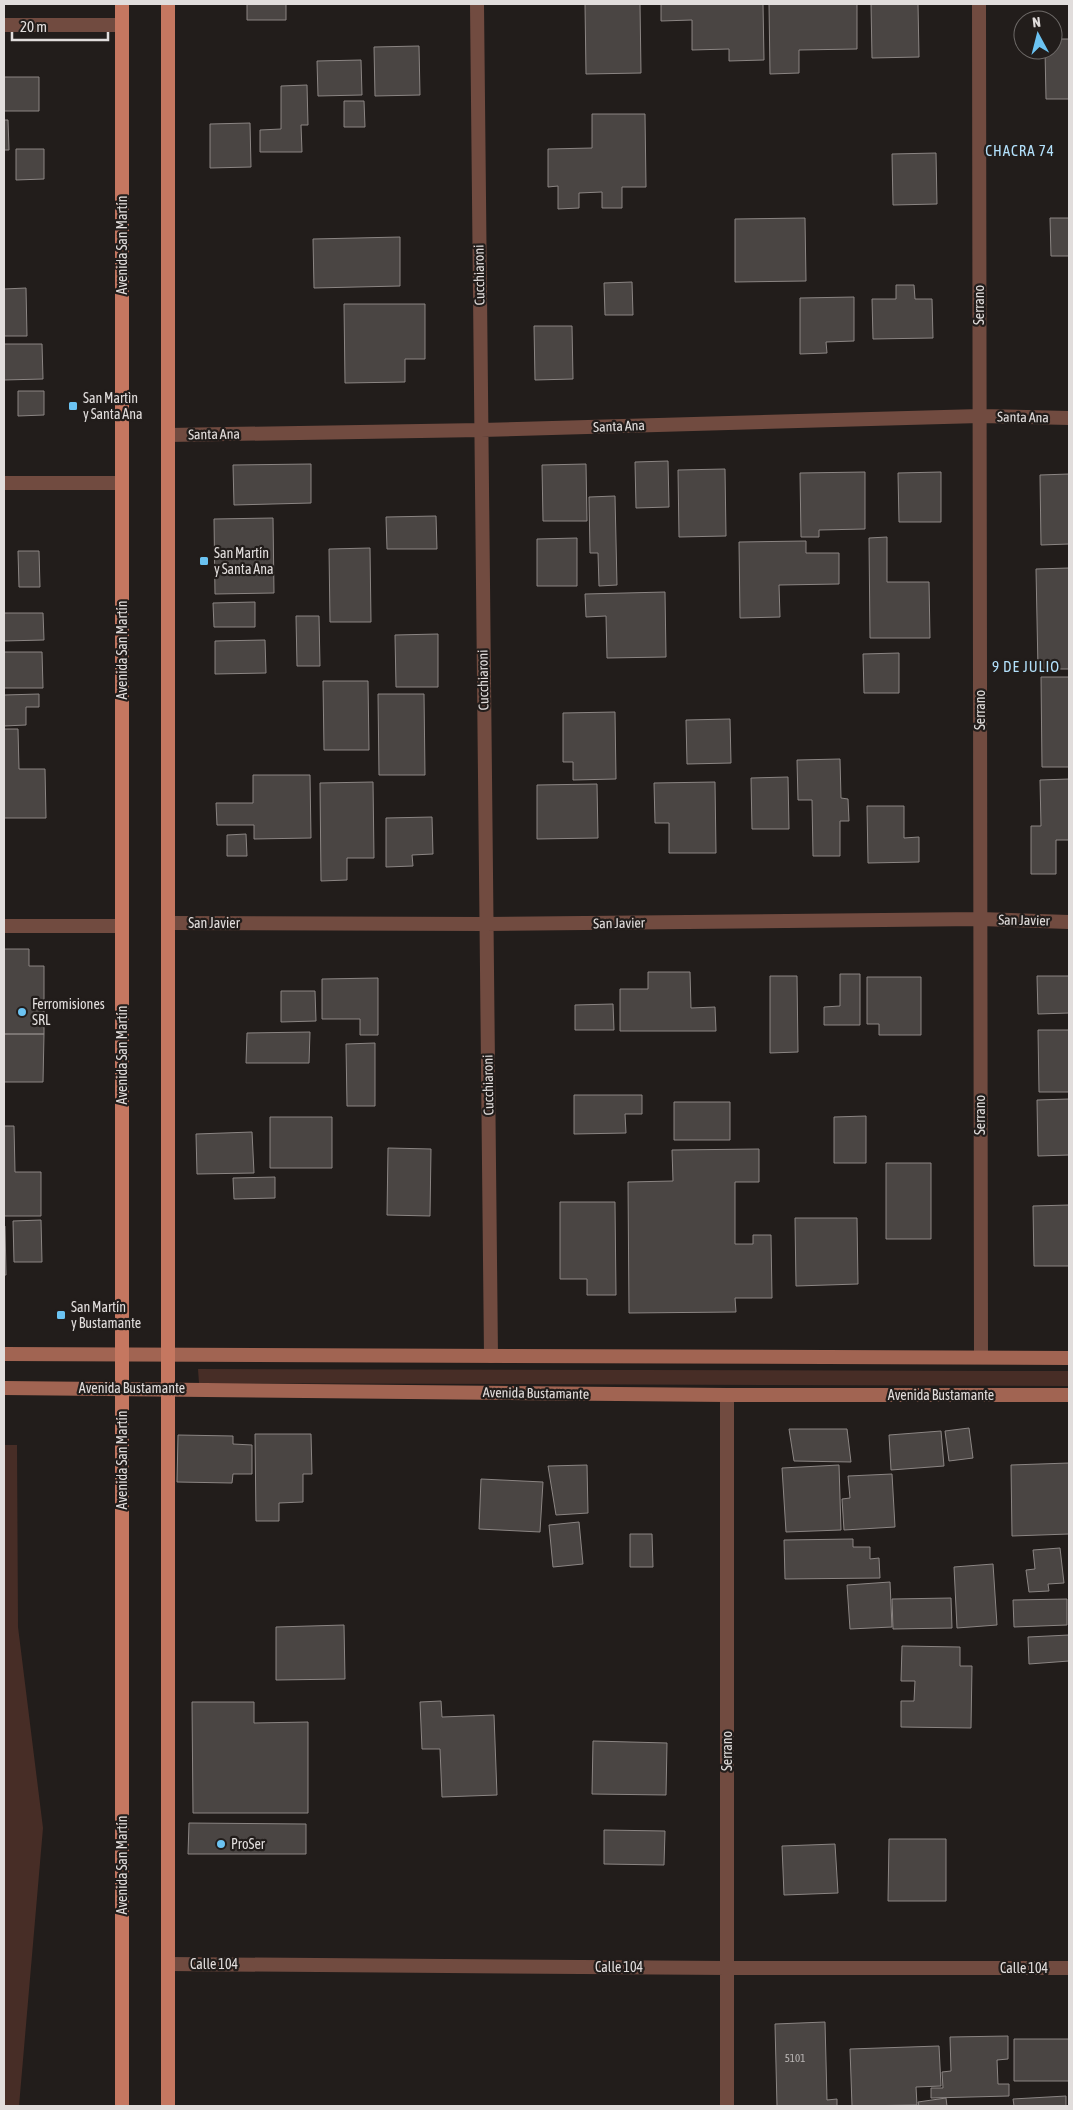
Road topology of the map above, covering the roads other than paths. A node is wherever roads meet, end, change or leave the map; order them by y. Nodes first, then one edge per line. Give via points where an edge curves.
1 (122, 4) edge
2 (168, 4) edge
3 (477, 4) edge
4 (979, 4) edge
5 (4, 25) edge
6 (122, 25) junction
7 (980, 416) junction
8 (1069, 418) edge
9 (481, 430) junction
10 (168, 435) junction
11 (4, 483) edge
12 (122, 483) junction
13 (980, 919) junction
14 (1069, 922) edge
15 (168, 923) junction
16 (486, 924) junction
17 (4, 926) edge
18 (122, 926) junction
19 (122, 1353) junction
20 (4, 1354) edge
21 (168, 1354) junction
22 (491, 1356) junction
23 (980, 1357) junction
24 (1069, 1358) edge
25 (4, 1388) edge
26 (122, 1388) junction
27 (168, 1388) junction
28 (727, 1395) junction
29 (1069, 1395) edge
30 (168, 1964) junction
31 (727, 1968) junction
32 (1069, 1968) edge
33 (122, 2106) edge
34 (168, 2106) edge
35 (727, 2106) edge

1 - 6 main road, Avenida San Martín
2 - 10 main road
3 - 9 street, Cucchiaroni
4 - 7 street, Serrano
5 - 6 street
6 - 12 main road, Avenida San Martín
7 - 8 street, Santa Ana
7 - 9 street, Santa Ana
7 - 13 street, Serrano
9 - 10 street, Santa Ana
9 - 16 street, Cucchiaroni
10 - 15 main road
11 - 12 street
12 - 18 main road, Avenida San Martín
13 - 14 street, San Javier
13 - 16 street, San Javier
13 - 23 street, Serrano
15 - 16 street, San Javier
15 - 21 main road
16 - 22 street, Cucchiaroni
17 - 18 street
18 - 19 main road, Avenida San Martín
19 - 20 main road
19 - 21 main road
19 - 26 main road, Avenida San Martín
21 - 22 main road
21 - 27 main road
22 - 23 main road
23 - 24 main road
25 - 26 main road, Avenida Bustamante
26 - 27 main road, Avenida Bustamante
26 - 33 main road, Avenida San Martín
27 - 28 main road, Avenida Bustamante
27 - 30 main road
28 - 29 main road, Avenida Bustamante
28 - 31 street, Serrano
30 - 31 street, Calle 104
30 - 34 main road
31 - 32 street, Calle 104
31 - 35 street, Serrano

